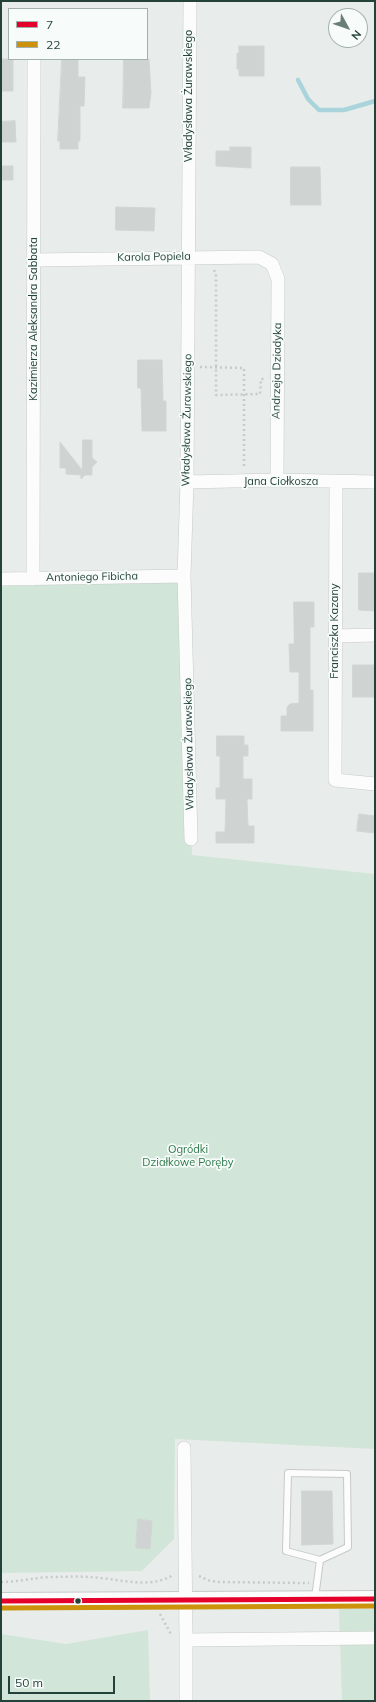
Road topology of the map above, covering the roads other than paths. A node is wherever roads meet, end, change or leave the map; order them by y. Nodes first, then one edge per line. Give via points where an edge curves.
1 (190, 1) edge
2 (34, 60) edge
3 (188, 256) junction
4 (34, 260) junction
5 (272, 264) joint
6 (277, 480) junction
7 (336, 481) junction
8 (186, 482) junction
9 (375, 482) edge
10 (184, 576) junction
11 (1, 579) edge
12 (33, 579) junction
13 (375, 635) edge
14 (335, 636) junction
15 (375, 784) edge
16 (191, 839) dead end
17 (184, 1448) dead end
18 (320, 1560) junction
19 (375, 1599) edge
20 (185, 1600) junction
21 (315, 1600) junction
22 (1, 1601) edge
23 (375, 1638) edge
24 (185, 1642) junction
25 (186, 1701) edge

1 - 3 street, Władysława Żurawskiego
2 - 4 street, Kazimierza Aleksandra Sabbata
3 - 4 street, Karola Popiela
3 - 5 street, Karola Popiela via 259,257
3 - 8 street, Władysława Żurawskiego
4 - 12 street, Kazimierza Aleksandra Sabbata
5 - 6 street, Andrzeja Dziadyka via 278,279
6 - 7 street, Jana Ciołkosza
6 - 8 street, Jana Ciołkosza
7 - 9 street, Jana Ciołkosza
7 - 14 street, Franciszka Kazany
8 - 10 street, Władysława Żurawskiego
10 - 12 street, Antoniego Fibicha
10 - 16 street, Władysława Żurawskiego
11 - 12 street, Antoniego Fibicha
13 - 14 street
14 - 15 street, Franciszka Kazany via 335,780
17 - 20 street
18 - 18 lane via 348,1548 347,1474 288,1473 286,1551
18 - 21 lane
19 - 21 street
20 - 21 street
20 - 22 street
20 - 24 street
23 - 24 street
24 - 25 street

